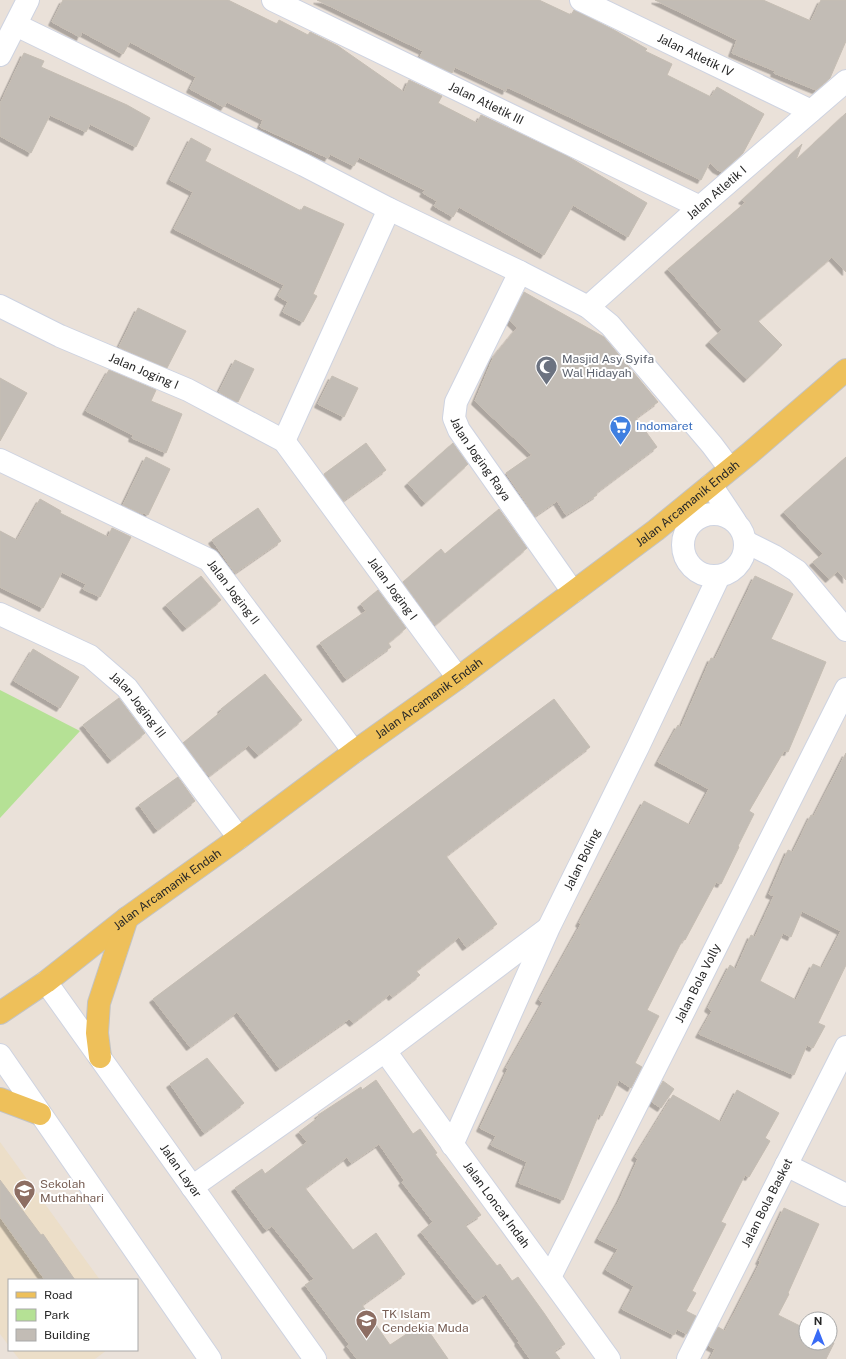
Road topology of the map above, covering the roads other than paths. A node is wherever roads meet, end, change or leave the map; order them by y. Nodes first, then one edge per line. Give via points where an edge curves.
1 (28, 0) edge
2 (273, 0) edge
3 (580, 0) edge
4 (16, 25) junction
5 (0, 55) edge
6 (846, 81) edge
7 (811, 111) junction
8 (700, 207) junction
9 (389, 209) junction
10 (520, 272) junction
11 (0, 306) edge
12 (588, 307) junction
13 (846, 370) edge
14 (284, 441) junction
15 (0, 460) edge
16 (730, 469) junction
17 (711, 485) junction
18 (735, 521) junction
19 (656, 530) junction
20 (746, 542) junction
21 (683, 548) junction
22 (719, 576) junction
23 (573, 592) junction
24 (0, 614) edge
25 (846, 630) edge
26 (458, 678) junction
27 (846, 689) edge
28 (354, 752) junction
29 (239, 838) junction
30 (127, 918) junction
31 (549, 927) junction
32 (46, 982) junction
33 (0, 1013) edge
34 (846, 1047) edge
35 (385, 1051) junction
36 (0, 1055) edge
37 (100, 1056) junction
38 (0, 1099) edge
39 (40, 1114) junction
40 (452, 1145) junction
41 (786, 1165) junction
42 (192, 1187) junction
43 (846, 1195) edge
44 (550, 1277) junction
45 (210, 1359) edge
46 (315, 1359) edge
47 (609, 1359) edge
48 (688, 1359) edge

1 - 4 street
2 - 8 street, Jalan Atletik III
3 - 7 street, Jalan Atletik IV
4 - 5 street
4 - 9 street
6 - 7 street, Jalan Atletik I
7 - 8 street, Jalan Atletik I
8 - 12 street, Jalan Atletik I
9 - 10 street
9 - 14 street
10 - 12 street
10 - 23 street, Jalan Joging Raya via 456,402 454,418 459,430
11 - 14 street, Jalan Joging I via 60,336 188,390
12 - 16 street via 610,325
13 - 16 main road, Jalan Arcamanik Endah
14 - 26 street, Jalan Joging I
15 - 28 street, Jalan Joging II via 209,560
16 - 17 main road, Jalan Arcamanik Endah
17 - 18 street
17 - 19 main road, Jalan Arcamanik Endah
18 - 20 street
18 - 21 street via 724,515 700,517 690,525 684,536
19 - 21 street
19 - 23 main road, Jalan Arcamanik Endah
20 - 22 street via 745,554 739,565
20 - 25 street via 797,571
21 - 22 street via 687,560 695,570 706,575
22 - 31 street, Jalan Boling
23 - 26 main road, Jalan Arcamanik Endah
24 - 29 street, Jalan Joging III via 90,656 127,688
26 - 28 main road, Jalan Arcamanik Endah
27 - 44 street, Jalan Bola Volly
28 - 29 main road, Jalan Arcamanik Endah
29 - 30 main road, Jalan Arcamanik Endah
30 - 32 main road, Jalan Arcamanik Endah
30 - 37 main road via 100,1003 97,1033
31 - 35 street
31 - 40 street, Jalan Boling
32 - 33 main road, Jalan Arcamanik Endah
32 - 37 street, Jalan Layar
34 - 41 street, Jalan Bola Basket
35 - 40 street, Jalan Loncat Indah
35 - 42 street
36 - 39 street
37 - 42 street, Jalan Layar
38 - 39 main road
39 - 45 street
40 - 44 street, Jalan Loncat Indah
41 - 43 street
41 - 48 street, Jalan Bola Basket
42 - 46 street, Jalan Layar
44 - 47 street, Jalan Loncat Indah

